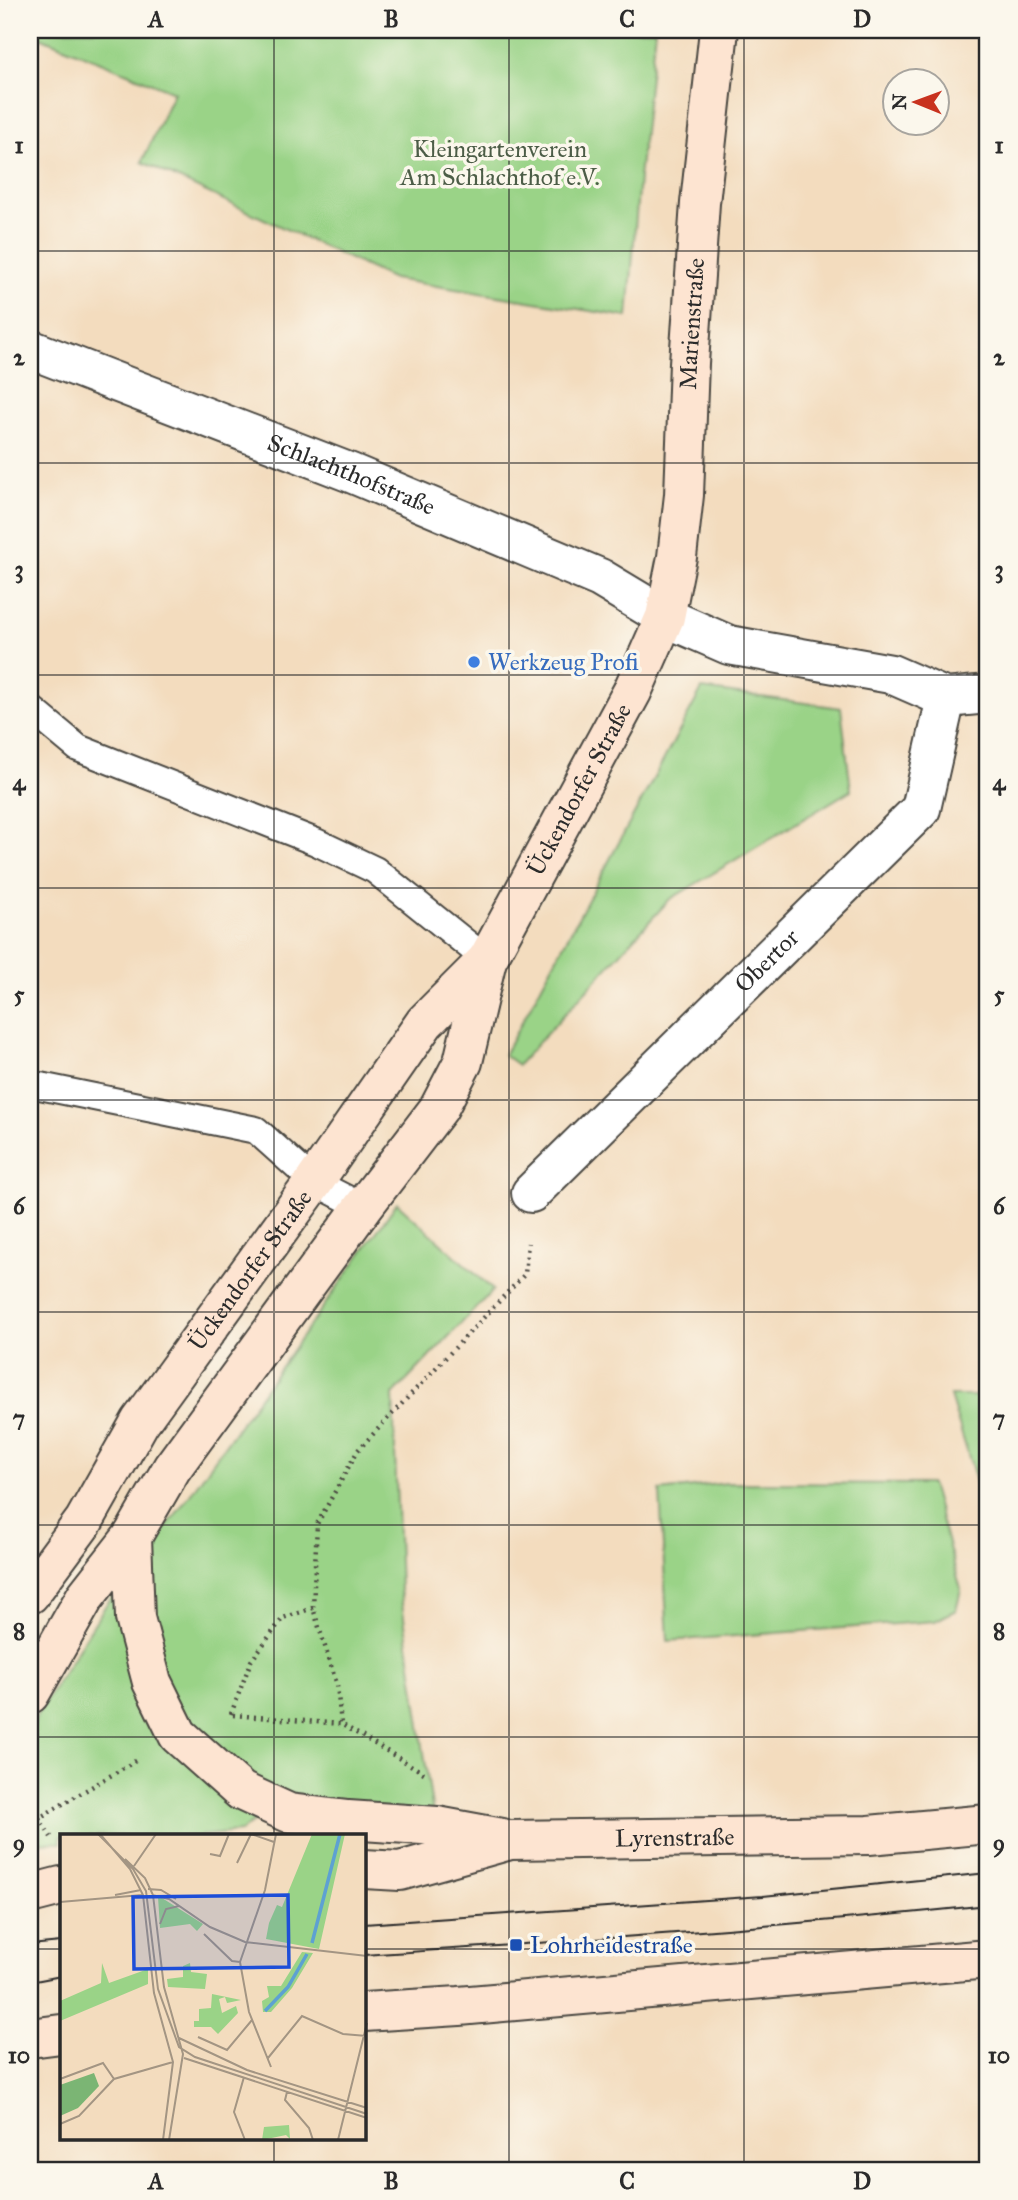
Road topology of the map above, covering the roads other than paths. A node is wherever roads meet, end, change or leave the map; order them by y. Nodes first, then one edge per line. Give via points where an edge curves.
1 (719, 30) edge
2 (30, 349) edge
3 (665, 617) junction
4 (988, 694) edge
5 (946, 698) junction
6 (30, 708) edge
7 (487, 960) junction
8 (30, 1084) edge
9 (314, 1182) junction
10 (531, 1194) road end
11 (363, 1207) junction
12 (132, 1537) junction
13 (30, 1594) edge
14 (30, 1694) edge
15 (988, 1824) edge
16 (510, 1840) junction
17 (366, 1869) edge
18 (60, 1886) edge
19 (30, 1894) edge
20 (988, 1959) edge
21 (366, 2012) edge
22 (60, 2034) edge
23 (30, 2038) edge

1 - 3 main road, Marienstraße via 700,203 684,495
2 - 3 street, Schlachthofstraße via 375,483 600,578
3 - 5 street via 729,645 891,674
3 - 7 main road, Ückendorfer Straße via 632,692
4 - 5 street
5 - 10 street, Obertor via 921,809
6 - 7 lane via 78,748 375,870
7 - 9 main road, Ückendorfer Straße via 425,1021
7 - 11 main road, Ückendorfer Straße via 463,1062 439,1108
8 - 9 lane via 256,1130
9 - 11 lane
9 - 13 main road, Ückendorfer Straße via 140,1422 84,1521
11 - 12 main road, Ückendorfer Straße via 172,1468
12 - 14 main road, Ückendorfer Straße via 85,1597
12 - 16 main road via 135,1618 152,1682 178,1735 241,1791 289,1813 437,1826
15 - 16 main road, Lyrenstraße via 869,1835
16 - 17 main road, Lyrenstraße via 400,1871
18 - 19 main road
20 - 21 main road
22 - 23 main road

